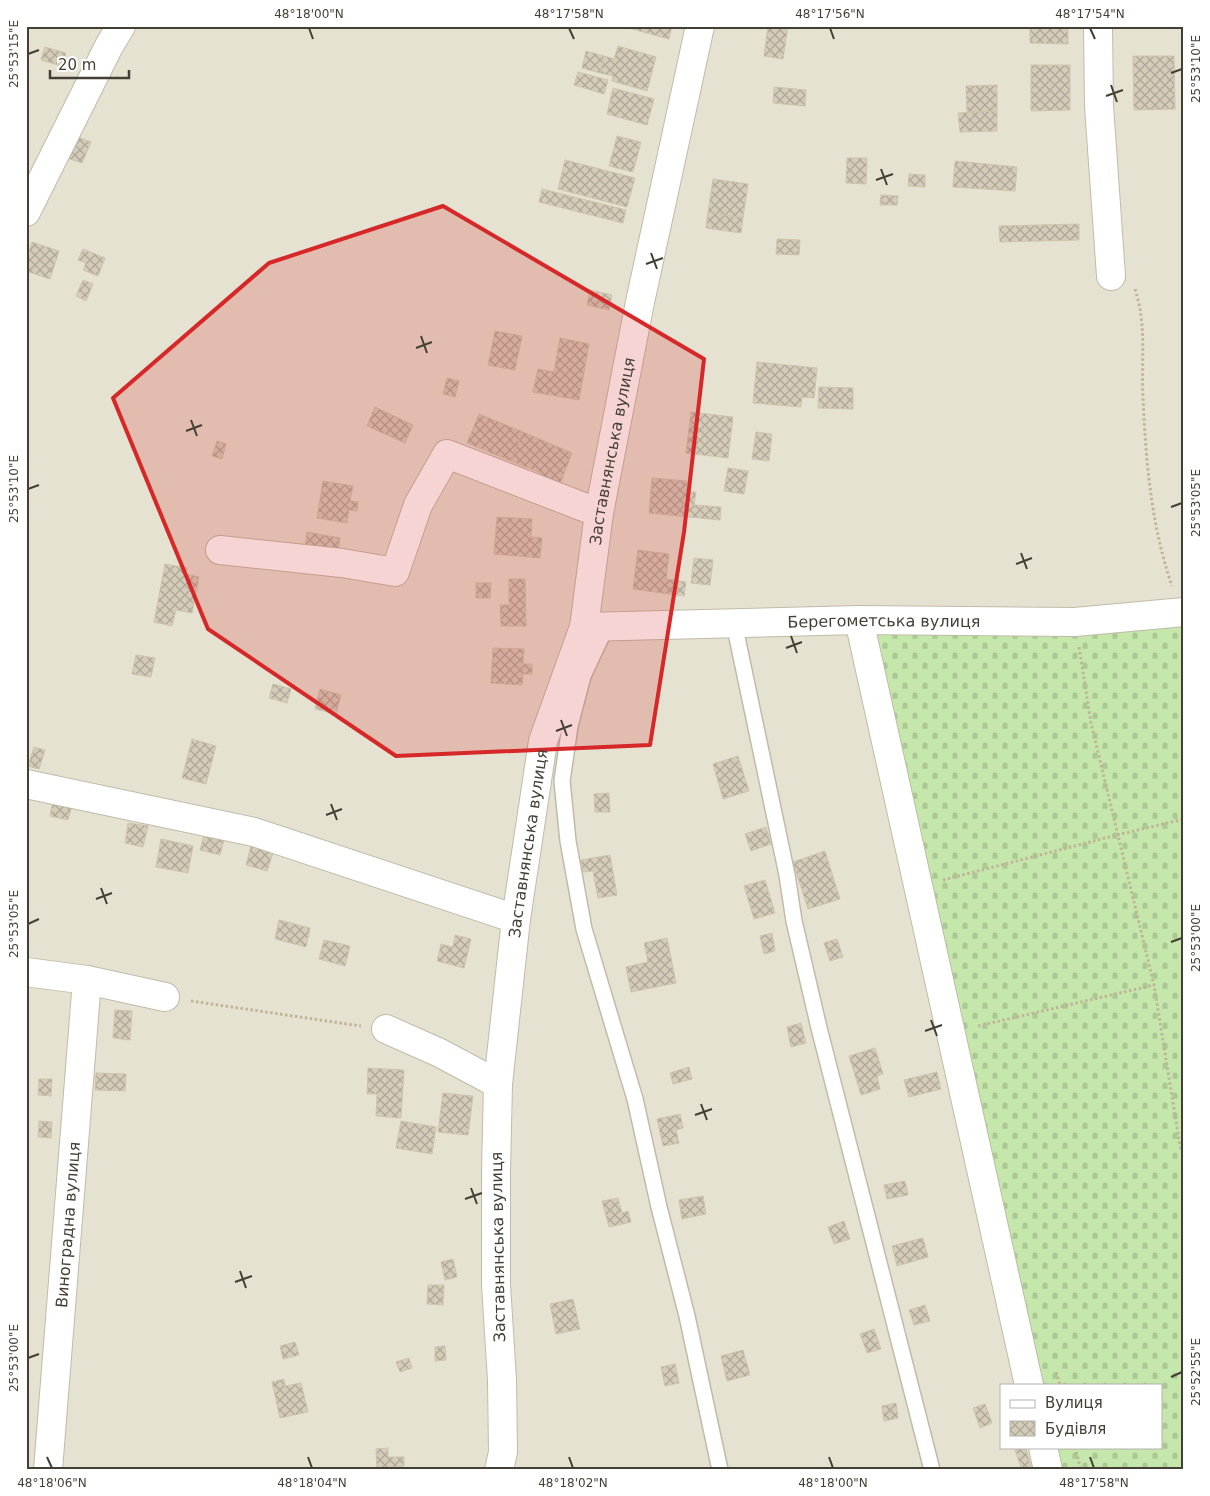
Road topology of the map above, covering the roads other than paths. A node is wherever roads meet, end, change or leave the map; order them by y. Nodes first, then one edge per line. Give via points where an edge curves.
1 (121, 26) edge
2 (700, 26) edge
3 (1098, 26) edge
4 (26, 212) edge
5 (1111, 276) road end
6 (599, 513) junction
7 (220, 550) dead end
8 (1182, 612) edge
9 (859, 620) junction
10 (734, 623) junction
11 (595, 627) junction
12 (26, 784) edge
13 (516, 919) junction
14 (26, 972) edge
15 (87, 980) junction
16 (165, 997) road end
17 (386, 1029) road end
18 (498, 1084) junction
19 (1028, 1384) edge
20 (1043, 1448) edge
21 (48, 1470) edge
22 (499, 1470) edge
23 (720, 1470) edge
24 (932, 1470) edge
25 (1048, 1470) edge

1 - 4 street
2 - 6 street, Заставнянська вулиця via 640,302
3 - 5 street via 1099,106
6 - 7 street via 447,454 418,506 396,572
6 - 11 street, Заставнянська вулиця
8 - 9 street, Берегометська вулиця via 1075,622
9 - 10 street, Берегометська вулиця
9 - 19 street
10 - 11 street, Берегометська вулиця
10 - 24 lane via 818,1028
11 - 13 street, Заставнянська вулиця via 543,741
11 - 23 lane via 570,726 562,781 568,841 584,929 635,1099
12 - 13 street via 254,832
13 - 18 street, Заставнянська вулиця
14 - 15 street
15 - 16 street
15 - 21 street, Виноградна вулиця
17 - 18 street
18 - 22 street, Заставнянська вулиця via 496,1285 503,1452
20 - 25 street

